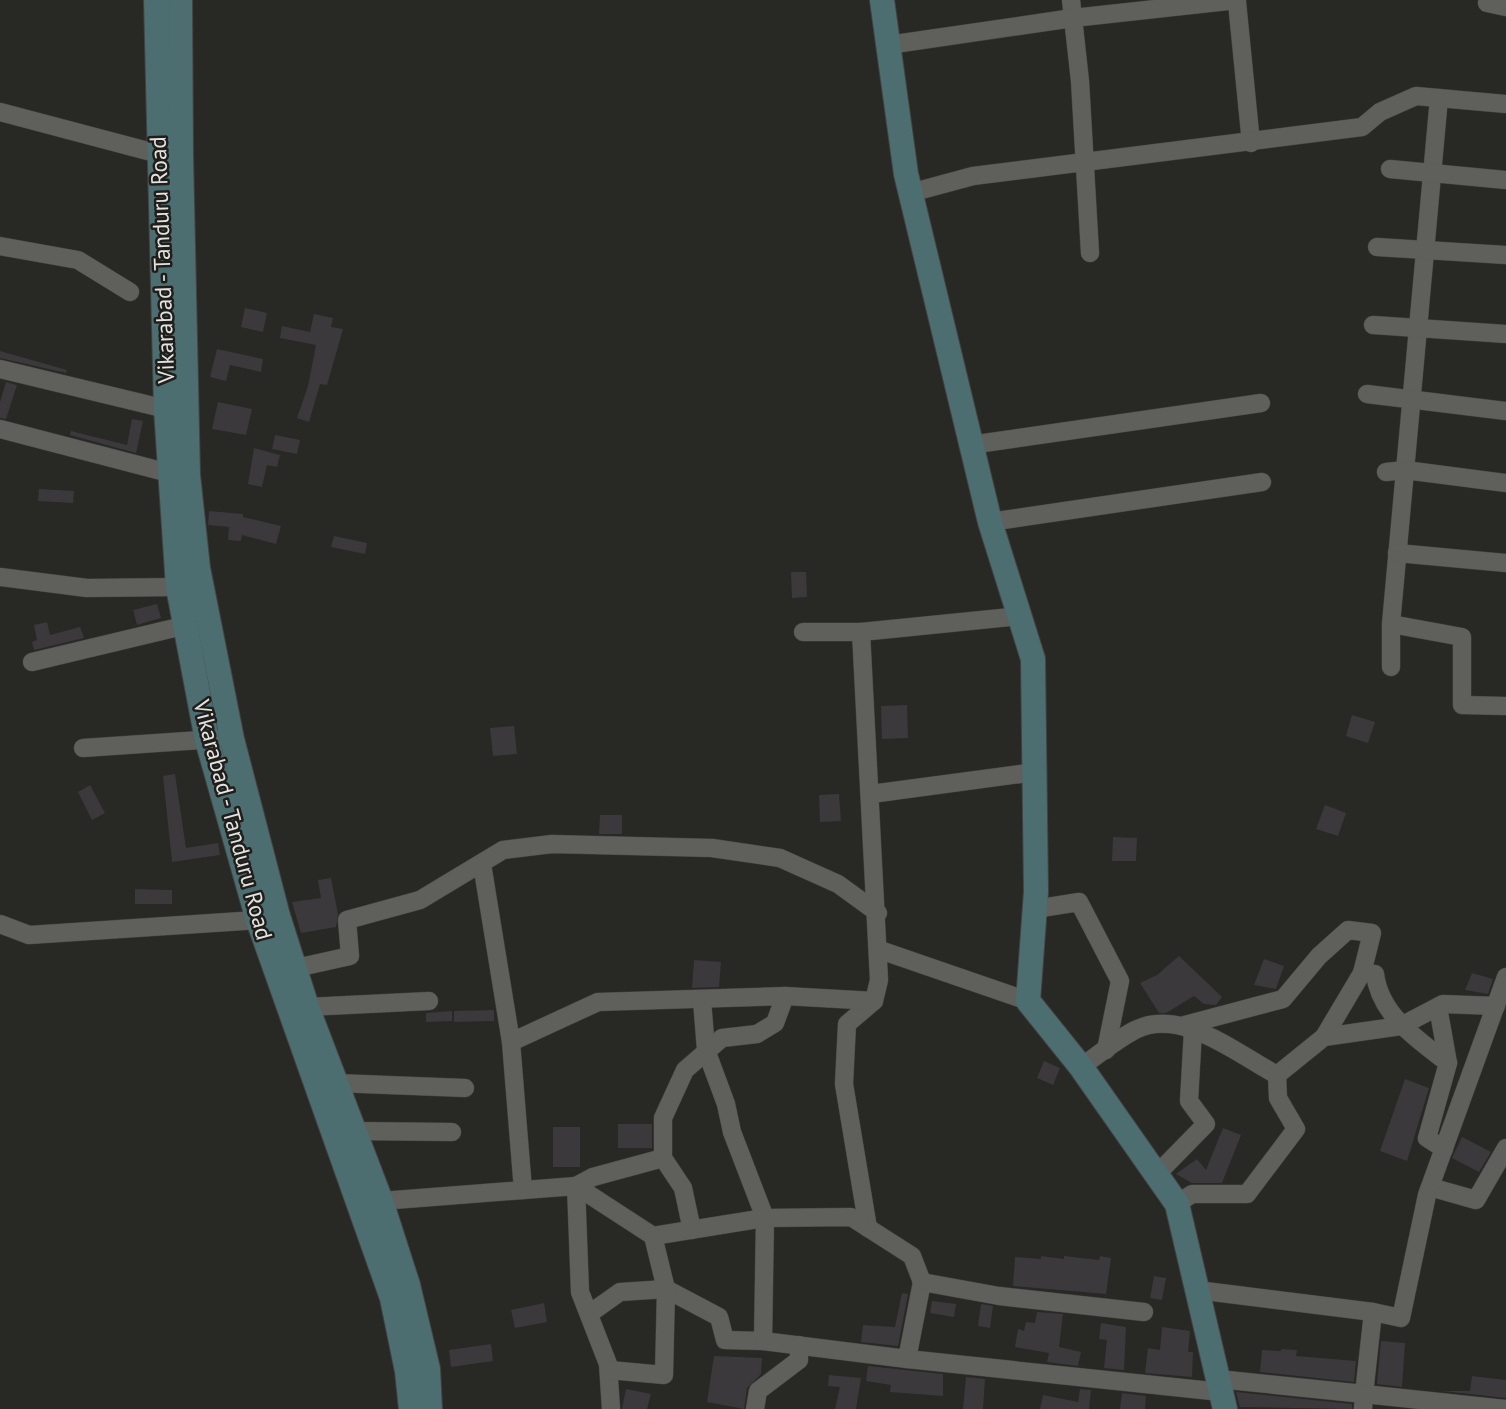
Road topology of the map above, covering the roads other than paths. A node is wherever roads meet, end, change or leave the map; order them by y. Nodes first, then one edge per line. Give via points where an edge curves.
1 (156, 0) edge
2 (180, 0) edge
3 (882, 0) edge
4 (1237, 1) edge
5 (1486, 3) dead end
6 (1506, 7) edge
7 (1072, 9) edge
8 (888, 44) junction
9 (1439, 98) junction
10 (1506, 104) edge
11 (0, 112) edge
12 (1251, 143) junction
13 (159, 154) junction
14 (1084, 161) junction
15 (1390, 169) dead end
16 (1432, 175) junction
17 (1506, 180) edge
18 (910, 193) junction
19 (0, 246) edge
20 (1377, 247) dead end
21 (1426, 248) junction
22 (1090, 253) dead end
23 (1506, 255) edge
24 (130, 292) dead end
25 (1373, 325) dead end
26 (1418, 326) junction
27 (1506, 334) edge
28 (174, 337) junction
29 (0, 369) edge
30 (1367, 394) dead end
31 (1411, 401) junction
32 (1261, 403) dead end
33 (166, 409) junction
34 (1506, 411) edge
35 (0, 429) edge
36 (970, 445) junction
37 (1405, 470) junction
38 (1386, 472) dead end
39 (169, 473) junction
40 (1262, 482) dead end
41 (1506, 483) edge
42 (990, 523) junction
43 (1397, 553) junction
44 (1506, 563) edge
45 (0, 577) edge
46 (178, 587) junction
47 (1020, 616) junction
48 (1391, 624) junction
49 (187, 625) junction
50 (803, 632) dead end
51 (861, 632) junction
52 (32, 662) dead end
53 (1391, 667) dead end
54 (1506, 706) edge
55 (232, 738) junction
56 (207, 740) junction
57 (83, 748) dead end
58 (1035, 772) junction
59 (871, 794) junction
60 (482, 864) junction
61 (1035, 909) junction
62 (878, 913) junction
63 (258, 920) junction
64 (0, 924) edge
65 (880, 950) junction
66 (296, 968) junction
67 (1362, 973) junction
68 (1505, 985) edge
69 (785, 996) junction
70 (702, 1000) junction
71 (429, 1001) dead end
72 (874, 1001) junction
73 (1028, 1001) junction
74 (1496, 1006) junction
75 (307, 1007) junction
76 (1438, 1007) junction
77 (1402, 1026) junction
78 (1189, 1028) junction
79 (1324, 1037) junction
80 (511, 1042) junction
81 (706, 1050) junction
82 (1106, 1050) junction
83 (1448, 1063) junction
84 (1081, 1067) junction
85 (1277, 1075) junction
86 (336, 1083) junction
87 (465, 1088) dead end
88 (354, 1130) junction
89 (452, 1132) dead end
90 (1506, 1148) edge
91 (1444, 1149) junction
92 (663, 1158) junction
93 (354, 1162) junction
94 (1156, 1175) junction
95 (1499, 1177) edge
96 (576, 1186) junction
97 (1430, 1186) junction
98 (523, 1190) junction
99 (381, 1201) junction
100 (1177, 1204) junction
101 (765, 1218) junction
102 (868, 1228) junction
103 (692, 1230) junction
104 (653, 1236) junction
105 (922, 1282) junction
106 (666, 1289) junction
107 (1197, 1290) junction
108 (1144, 1312) dead end
109 (1373, 1312) junction
110 (589, 1314) junction
111 (763, 1341) junction
112 (799, 1345) junction
113 (907, 1359) junction
114 (609, 1370) junction
115 (1221, 1393) edge
116 (1364, 1401) edge
117 (411, 1409) edge
118 (430, 1409) edge
119 (611, 1409) edge
120 (754, 1409) edge
121 (1505, 1409) edge

1 - 13 main road, Vikarabad - Tanduru Road
2 - 28 main road, Vikarabad - Tanduru Road
3 - 8 main road
4 - 7 street
4 - 12 street
5 - 6 street
7 - 8 street
7 - 14 street
8 - 18 main road
9 - 10 street
9 - 12 street via 1416,96 1380,113 1362,128
9 - 16 street
11 - 13 street
12 - 14 street
13 - 28 main road, Vikarabad - Tanduru Road
14 - 18 street via 973,176
14 - 22 street
15 - 16 street
16 - 17 street
16 - 21 street
18 - 36 main road
19 - 24 street via 78,260
20 - 21 street
21 - 23 street
21 - 26 street
25 - 26 street
26 - 27 street
26 - 31 street
28 - 33 main road, Vikarabad - Tanduru Road
28 - 55 main road, Vikarabad - Tanduru Road via 198,568
29 - 33 street
30 - 31 street
31 - 34 street
31 - 37 street
32 - 36 street
33 - 39 main road, Vikarabad - Tanduru Road
35 - 39 street
36 - 42 main road
37 - 38 street
37 - 41 street
37 - 43 street
39 - 46 main road, Vikarabad - Tanduru Road
40 - 42 street
42 - 47 main road
43 - 44 street
43 - 48 street
45 - 46 street via 87,588
46 - 49 main road, Vikarabad - Tanduru Road
47 - 51 street
47 - 58 main road via 1033,659
48 - 53 street
48 - 54 street via 1462,637 1462,705
49 - 52 street
49 - 56 main road, Vikarabad - Tanduru Road
50 - 51 street
51 - 59 street
55 - 56 street
55 - 66 main road, Vikarabad - Tanduru Road
56 - 57 street
56 - 63 main road, Vikarabad - Tanduru Road
58 - 59 street
58 - 61 main road
59 - 62 street
60 - 62 street via 503,850 552,844 712,848 780,858 838,884
60 - 66 street via 420,900 347,920 350,956
60 - 80 street
61 - 73 main road
61 - 82 street via 1079,902 1120,981
62 - 65 street
63 - 64 street via 29,935
63 - 93 main road, Vikarabad - Tanduru Road
65 - 72 street
65 - 73 street
66 - 75 main road, Vikarabad - Tanduru Road
67 - 77 street via 1375,974 1377,992
67 - 78 street via 1372,933 1348,930 1283,999
67 - 79 street
68 - 74 street
69 - 70 street
69 - 72 street
69 - 81 street via 775,1023 757,1034 722,1038
70 - 80 street via 598,1002
70 - 81 street
71 - 75 street
72 - 102 street via 848,1024 844,1084
73 - 84 main road
74 - 76 street
74 - 91 street
75 - 86 main road, Vikarabad - Tanduru Road
76 - 77 street
76 - 83 street
77 - 79 street
77 - 83 street
78 - 82 street via 1164,1021 1135,1030
78 - 85 street
78 - 94 street via 1189,1101 1206,1124
79 - 85 street
80 - 98 street
81 - 92 street via 685,1070 663,1118
81 - 101 street
82 - 84 street
83 - 91 street via 1427,1138
84 - 94 main road
85 - 100 street via 1278,1098 1296,1129 1247,1194 1192,1194
86 - 87 street
86 - 88 main road, Vikarabad - Tanduru Road
88 - 89 street
88 - 93 main road, Vikarabad - Tanduru Road
90 - 95 street
91 - 97 street
92 - 96 street
92 - 103 street via 682,1188
93 - 99 main road, Vikarabad - Tanduru Road
93 - 117 main road, Vikarabad - Tanduru Road via 392,1298
94 - 100 main road
95 - 97 street via 1476,1200
96 - 98 street
96 - 104 street
96 - 110 street via 580,1292
97 - 109 street via 1401,1318
98 - 99 street
99 - 118 main road, Vikarabad - Tanduru Road via 428,1369
100 - 107 main road
101 - 102 street via 851,1217
101 - 103 street
101 - 111 street
102 - 105 street via 912,1256
103 - 104 street
104 - 106 street
105 - 108 street via 999,1296
105 - 113 street
106 - 110 street via 620,1292
106 - 111 street via 719,1317 725,1340
106 - 114 street via 664,1375
107 - 109 street
107 - 115 main road
109 - 116 street
110 - 114 street
111 - 112 street
112 - 113 street
112 - 120 street via 799,1360 758,1391
113 - 115 street
114 - 119 street
115 - 116 street
116 - 121 street

